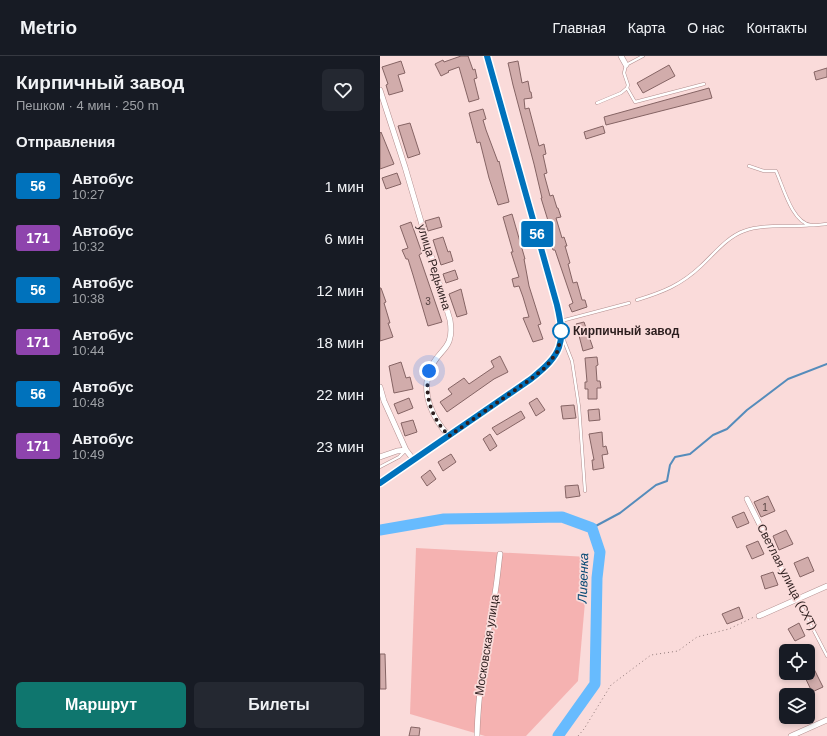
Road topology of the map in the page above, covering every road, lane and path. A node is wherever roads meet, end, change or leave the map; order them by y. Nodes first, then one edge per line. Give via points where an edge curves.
1 (487, 56) edge
2 (621, 56) edge
3 (643, 56) edge
4 (626, 64) junction
5 (704, 84) dead end
6 (627, 88) junction
7 (380, 90) edge
8 (597, 103) dead end
9 (749, 166) dead end
10 (827, 224) edge
11 (811, 225) junction
12 (637, 300) dead end
13 (629, 303) dead end
14 (561, 321) junction
15 (562, 335) junction
16 (380, 387) edge
17 (449, 436) junction
18 (406, 450) junction
19 (380, 457) edge
20 (413, 459) junction
21 (380, 467) edge
22 (380, 483) edge
23 (585, 491) dead end
24 (747, 498) dead end
25 (500, 554) dead end
26 (827, 586) edge
27 (797, 599) junction
28 (759, 616) joint
29 (827, 656) edge
30 (827, 720) edge
31 (477, 736) edge
32 (578, 736) edge
33 (792, 736) edge

1 - 14 street
2 - 4 street
3 - 4 lane
4 - 6 lane via 624,73
5 - 6 lane via 635,102
6 - 8 lane
7 - 17 street, улица Редькина via 450,320 450,340 429,371 427,385 433,414
9 - 11 lane via 764,171 776,171 791,208 800,220
10 - 11 lane
11 - 12 lane via 770,226 743,231 721,246 701,267 681,282 667,290
13 - 14 lane
14 - 15 street
15 - 17 street via 557,352 546,367
15 - 23 lane via 572,360 579,406
16 - 18 street
17 - 20 street
18 - 19 street
18 - 20 street
18 - 21 lane via 399,457
20 - 22 street
24 - 27 street, Светлая улица (СХТ)
25 - 31 street, Московская улица via 485,643
26 - 27 street
27 - 28 street
27 - 29 lane, Светлая улица (СХТ)
28 - 32 path via 729,629 697,637 678,651 651,655 611,684
30 - 33 street

